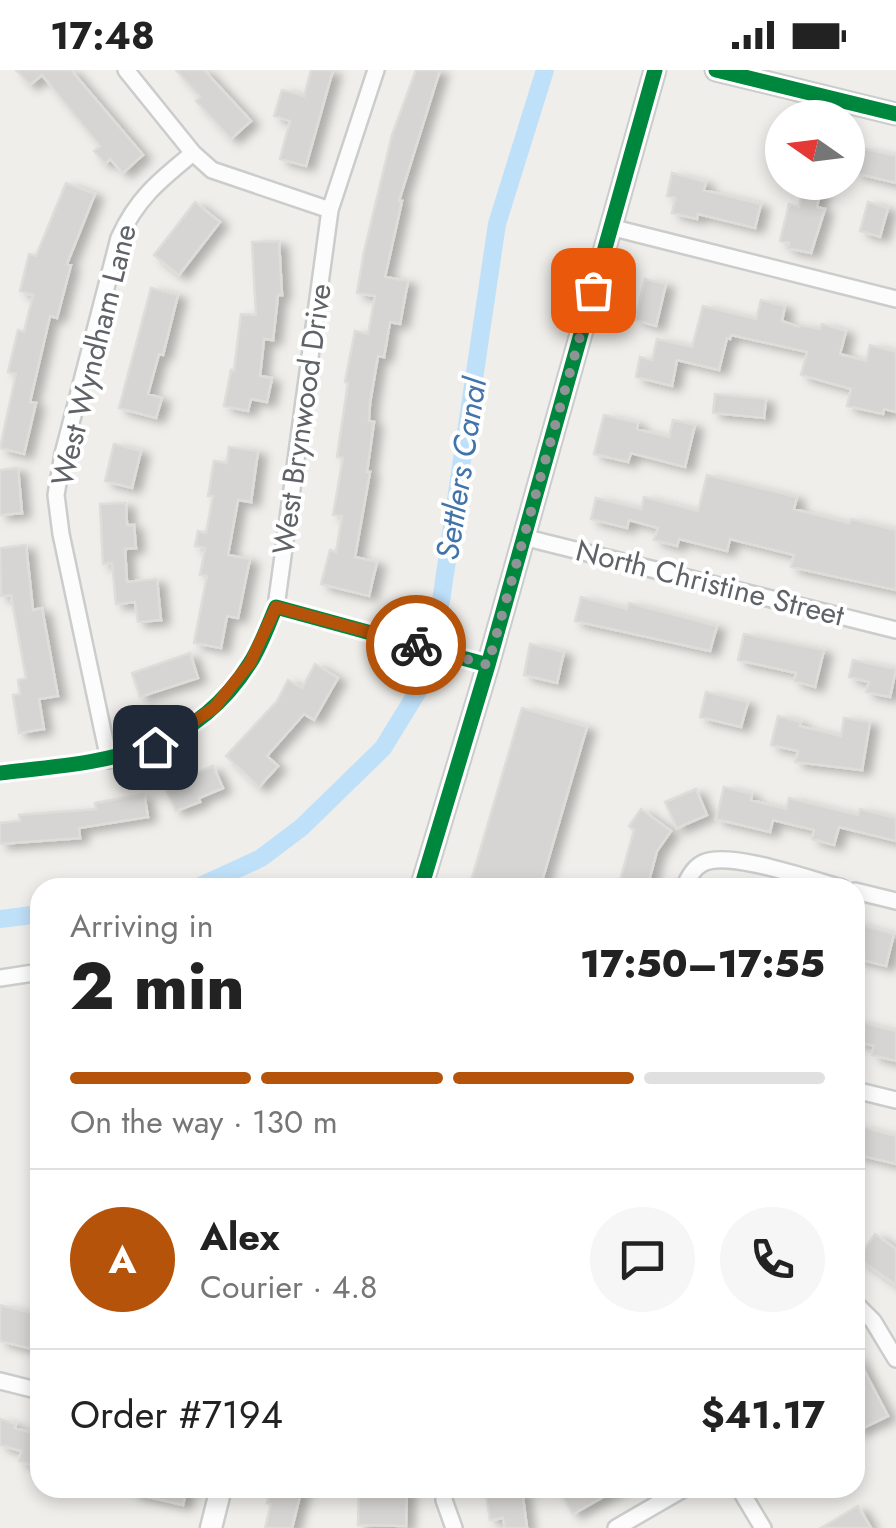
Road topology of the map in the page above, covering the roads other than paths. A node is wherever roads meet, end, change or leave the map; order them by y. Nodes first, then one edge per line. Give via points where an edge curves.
1 (126, 70) edge
2 (376, 70) edge
3 (655, 70) edge
4 (716, 70) edge
5 (896, 114) edge
6 (193, 153) junction
7 (330, 210) junction
8 (610, 227) junction
9 (896, 299) edge
10 (523, 537) junction
11 (276, 607) junction
12 (896, 630) edge
13 (488, 665) junction
14 (109, 760) junction
15 (0, 774) edge
16 (424, 878) edge
17 (689, 878) edge
18 (802, 878) edge
19 (865, 893) edge
20 (896, 901) edge
21 (30, 974) edge
22 (0, 978) edge
23 (865, 1092) edge
24 (896, 1100) edge
25 (865, 1313) edge
26 (896, 1359) edge
27 (0, 1381) edge
28 (30, 1389) edge
29 (218, 1498) edge
30 (444, 1498) edge
31 (668, 1498) edge
32 (745, 1498) edge
33 (211, 1528) edge
34 (454, 1528) edge
35 (616, 1528) edge
36 (763, 1528) edge

1 - 6 street
2 - 7 street, West Brynwood Drive
3 - 8 street
4 - 5 street
6 - 7 street via 212,170
6 - 14 street, West Wyndham Lane via 151,188 119,238 56,495
7 - 11 street, West Brynwood Drive
8 - 9 street
8 - 10 street
10 - 12 street, North Christine Street
10 - 13 street
11 - 13 street
11 - 14 street, West Brynwood Drive via 250,663 214,708 155,747
13 - 16 street
14 - 15 street, West Brynwood Drive
17 - 18 street via 702,863 726,859
19 - 20 street
21 - 22 street
23 - 24 street
25 - 26 street
27 - 28 street
29 - 33 street
30 - 34 street
31 - 35 street
32 - 36 street

